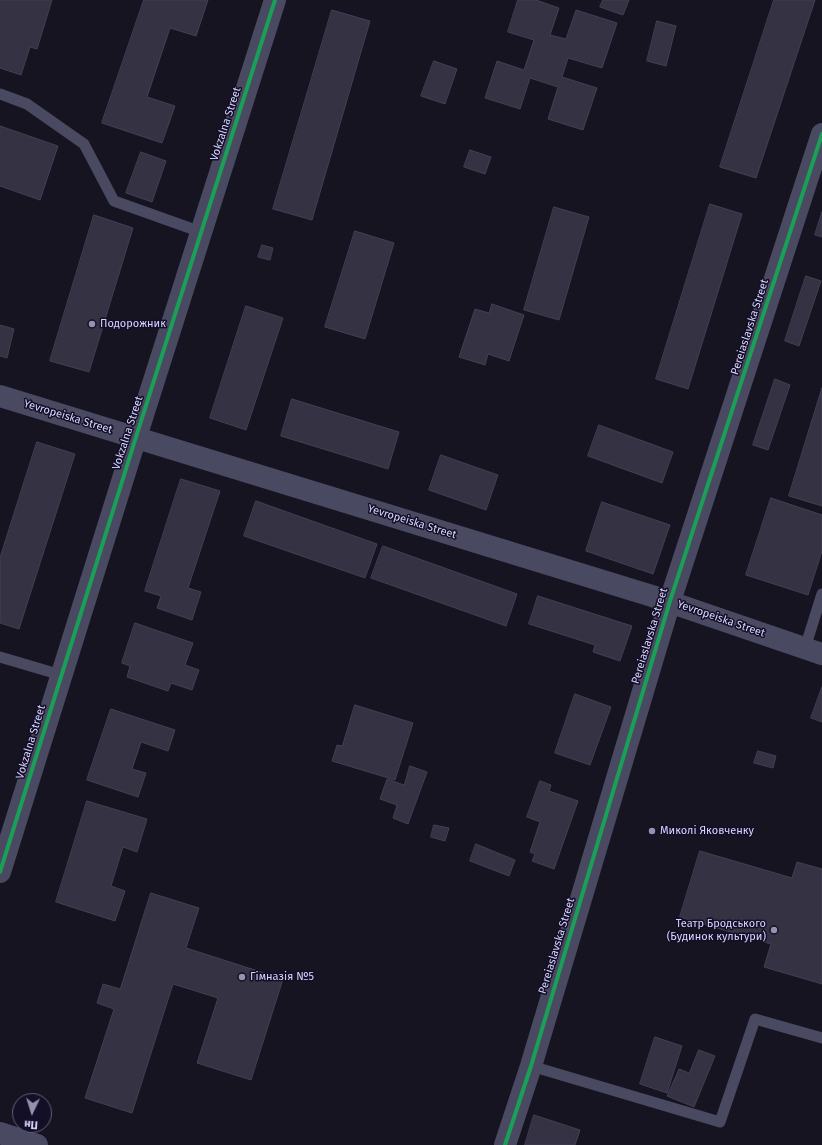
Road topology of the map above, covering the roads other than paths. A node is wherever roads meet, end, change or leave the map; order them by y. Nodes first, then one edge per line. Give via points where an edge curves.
1 (276, 0) edge
2 (0, 94) edge
3 (822, 134) edge
4 (201, 232) junction
5 (0, 396) edge
6 (136, 437) junction
7 (822, 594) edge
8 (670, 601) junction
9 (813, 651) edge
10 (0, 657) edge
11 (62, 675) junction
12 (0, 872) edge
13 (822, 1038) edge
14 (530, 1066) junction
15 (0, 1133) edge
16 (37, 1145) edge
17 (504, 1145) edge

1 - 4 street, Vokzalna Street
2 - 4 lane via 27,104 84,144 114,201
3 - 8 street, Pereiaslavska Street
4 - 6 street, Vokzalna Street
5 - 6 street, Yevropeiska Street
6 - 8 street, Yevropeiska Street
6 - 11 street, Vokzalna Street
7 - 9 lane
8 - 9 street, Yevropeiska Street
8 - 14 street, Pereiaslavska Street
10 - 11 lane
11 - 12 street, Vokzalna Street
13 - 14 lane via 755,1019 720,1122
14 - 17 street, Pereiaslavska Street
15 - 16 street

